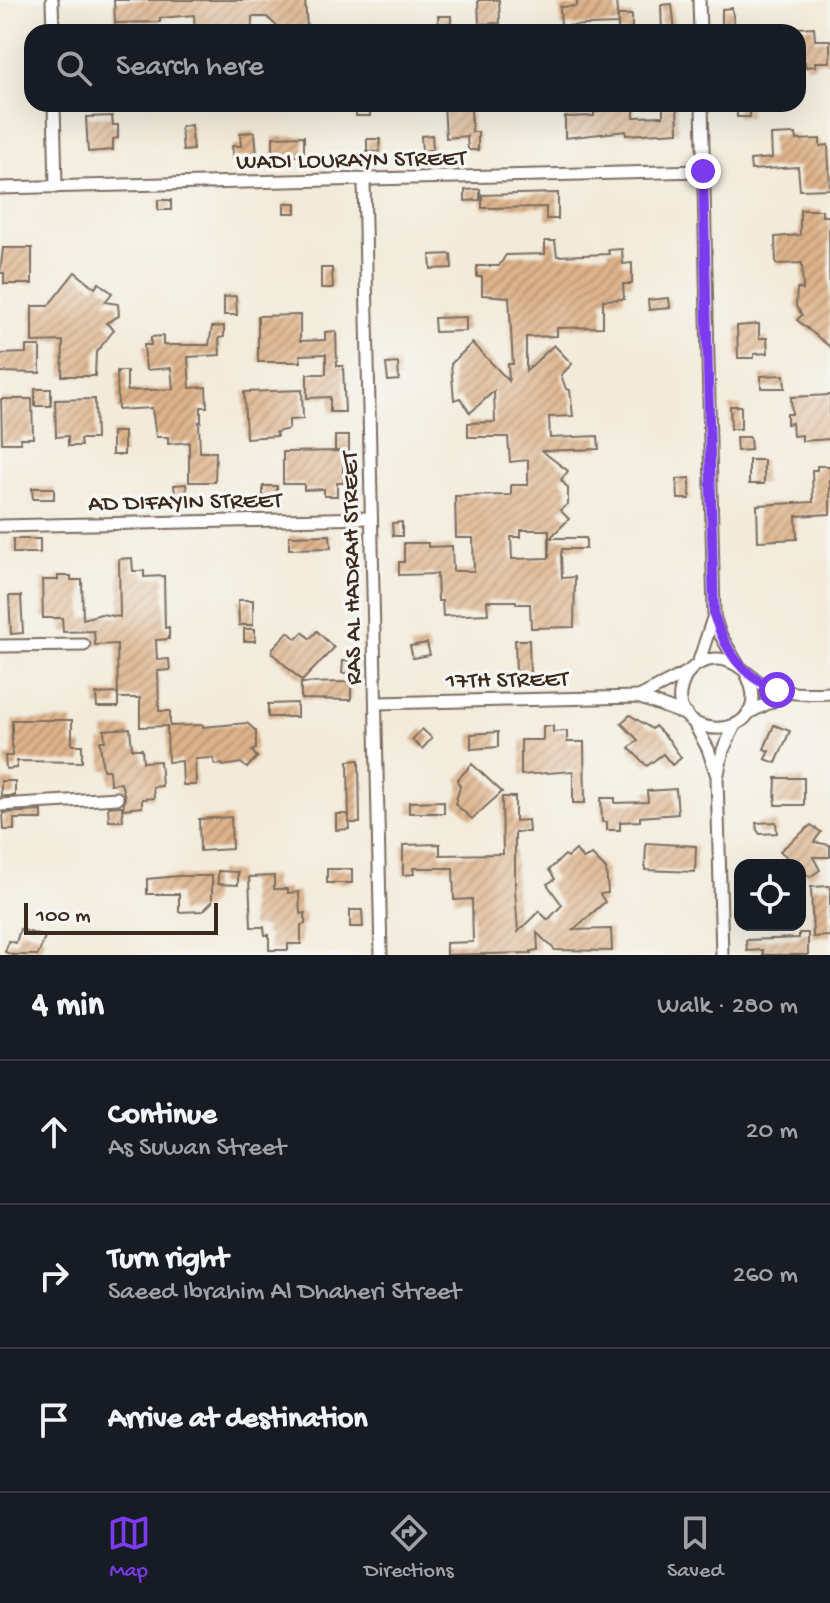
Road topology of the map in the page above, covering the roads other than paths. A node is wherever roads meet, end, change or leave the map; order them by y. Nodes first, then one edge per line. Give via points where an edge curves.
1 (52, 0) edge
2 (699, 0) edge
3 (53, 24) edge
4 (700, 24) edge
5 (54, 112) edge
6 (702, 112) edge
7 (703, 171) junction
8 (364, 180) junction
9 (56, 187) junction
10 (0, 188) edge
11 (371, 518) junction
12 (0, 526) edge
13 (714, 615) junction
14 (84, 645) dead end
15 (0, 646) edge
16 (694, 667) junction
17 (742, 670) junction
18 (788, 693) junction
19 (830, 693) edge
20 (638, 697) junction
21 (376, 703) junction
22 (748, 713) junction
23 (690, 718) junction
24 (735, 725) junction
25 (717, 778) junction
26 (117, 798) dead end
27 (0, 805) edge
28 (381, 955) edge
29 (722, 955) edge

1 - 3 street
2 - 4 street
5 - 9 street
6 - 7 street
7 - 8 street, WADI LOURAYN STREET
7 - 13 street
8 - 9 street, WADI LOURAYN STREET
8 - 11 street, RAS AL HADRAH STREET
9 - 10 street, WADI LOURAYN STREET
11 - 12 street, AD DIFAYIN STREET
11 - 21 street, RAS AL HADRAH STREET
13 - 16 street
13 - 17 street
14 - 15 street
16 - 17 street via 720,659
16 - 20 street, 17TH STREET
16 - 23 street via 682,688
17 - 18 street
17 - 22 street via 752,692
18 - 19 street
18 - 22 street
20 - 21 street, 17TH STREET
20 - 23 street, 17TH STREET
21 - 28 street, RAS AL HADRAH STREET
22 - 24 street
23 - 24 street via 714,730
23 - 25 street
24 - 25 street
25 - 29 street
26 - 27 street

